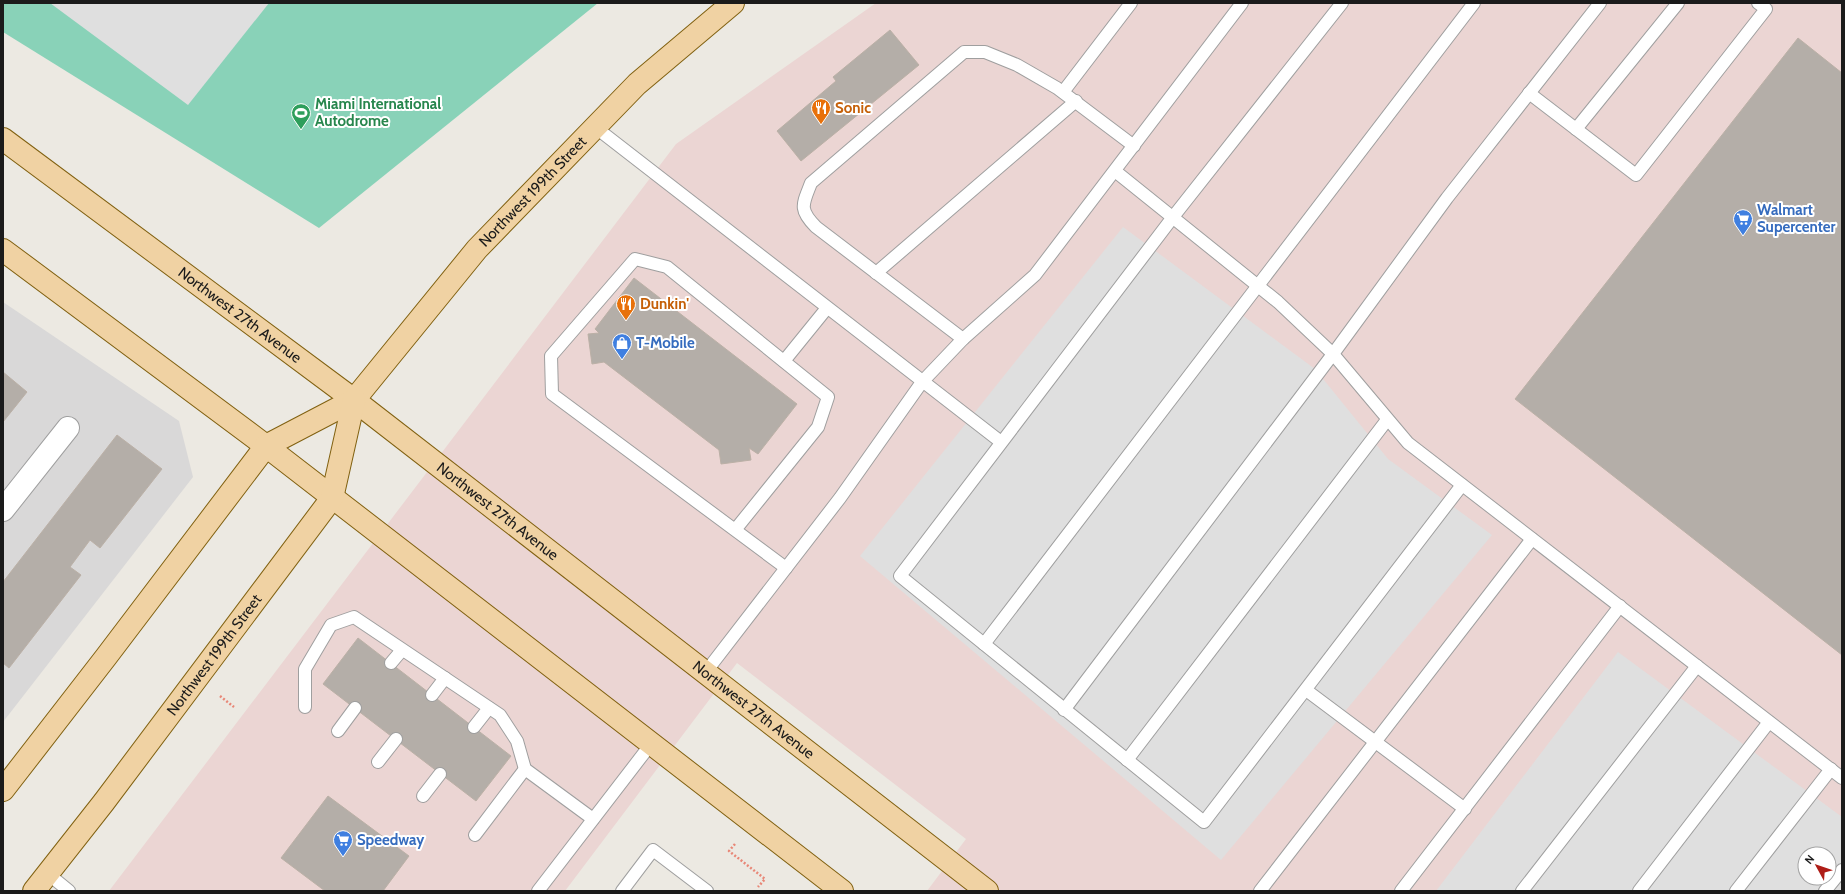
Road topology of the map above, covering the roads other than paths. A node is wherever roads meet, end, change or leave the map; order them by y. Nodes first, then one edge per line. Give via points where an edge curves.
1 (733, 3) edge
2 (1131, 3) edge
3 (1242, 3) edge
4 (1342, 3) edge
5 (1474, 3) edge
6 (1600, 3) edge
7 (1678, 3) edge
8 (1758, 3) edge
9 (1063, 92) junction
10 (1529, 93) junction
11 (1076, 101) junction
12 (595, 127) junction
13 (1576, 129) junction
14 (3, 139) edge
15 (1134, 146) junction
16 (1115, 171) junction
17 (1172, 217) junction
18 (3, 250) edge
19 (876, 273) junction
20 (1257, 285) junction
21 (827, 308) junction
22 (963, 339) junction
23 (1333, 354) junction
24 (784, 361) junction
25 (922, 382) junction
26 (354, 400) junction
27 (1387, 420) junction
28 (68, 428) dead end
29 (1002, 442) junction
30 (266, 446) junction
31 (1462, 485) junction
32 (332, 498) junction
33 (3, 510) edge
34 (735, 530) junction
35 (1532, 539) junction
36 (786, 568) junction
37 (1620, 606) junction
38 (984, 644) junction
39 (402, 650) junction
40 (391, 663) dead end
41 (1697, 666) junction
42 (706, 673) junction
43 (445, 678) junction
44 (1306, 690) junction
45 (432, 695) dead end
46 (304, 707) dead end
47 (355, 708) dead end
48 (489, 708) junction
49 (1064, 710) junction
50 (1769, 722) junction
51 (474, 727) dead end
52 (338, 731) dead end
53 (396, 740) dead end
54 (1374, 743) junction
55 (652, 744) junction
56 (1127, 760) junction
57 (378, 762) dead end
58 (525, 769) junction
59 (1831, 769) junction
60 (440, 774) dead end
61 (1842, 778) edge
62 (3, 790) edge
63 (423, 796) dead end
64 (1464, 809) junction
65 (593, 819) junction
66 (475, 835) dead end
67 (1842, 870) edge
68 (47, 873) junction
69 (34, 891) edge
70 (69, 891) edge
71 (538, 891) edge
72 (622, 891) edge
73 (707, 891) edge
74 (842, 891) edge
75 (987, 891) edge
76 (1260, 891) edge
77 (1401, 891) edge
78 (1522, 891) edge
79 (1639, 891) edge
80 (1736, 891) edge
81 (1825, 891) edge

1 - 12 main road, Northwest 199th Street via 637,84
2 - 9 lane
3 - 15 lane
4 - 17 lane
5 - 20 lane
6 - 10 lane
7 - 13 lane
8 - 13 lane via 1766,9 1636,175
9 - 11 lane
9 - 19 lane via 1017,65 985,52 964,52 811,183 803,204 806,217
10 - 13 lane
10 - 23 lane via 1447,198
11 - 15 lane
11 - 19 lane
12 - 21 lane
12 - 26 main road, Northwest 199th Street via 477,249
14 - 26 main road, Northwest 27th Avenue
15 - 16 lane
16 - 17 lane
16 - 22 lane via 1035,275
17 - 20 lane
17 - 29 lane
18 - 30 main road
19 - 22 lane
20 - 23 lane
20 - 38 lane
21 - 24 lane
21 - 25 lane
22 - 25 lane
23 - 27 lane
23 - 49 lane
24 - 34 lane via 828,397 818,427
24 - 34 lane via 667,267 635,260 550,356 552,394
25 - 29 lane
25 - 36 lane via 840,498
26 - 30 main road, Northwest 199th Street
26 - 32 main road, Northwest 199th Street
26 - 42 main road, Northwest 27th Avenue
27 - 31 lane via 1408,443
27 - 56 lane
28 - 33 street
29 - 38 lane via 900,576
30 - 32 main road
30 - 62 main road, Northwest 199th Street
31 - 35 lane
31 - 44 lane
32 - 55 main road
32 - 68 main road, Northwest 199th Street via 104,802
34 - 36 lane
35 - 37 lane
35 - 54 lane
36 - 42 lane
37 - 41 lane
37 - 64 lane
38 - 49 lane
39 - 40 lane
39 - 43 lane
39 - 46 lane via 354,617 331,625 305,669
41 - 50 lane
41 - 78 lane
42 - 75 main road, Northwest 27th Avenue
43 - 45 lane
43 - 48 lane
44 - 54 lane
44 - 56 lane via 1204,822
47 - 52 lane
48 - 51 lane
48 - 58 lane via 500,715 517,741
49 - 56 lane
50 - 59 lane
50 - 79 lane
53 - 57 lane
54 - 64 lane
54 - 76 lane
55 - 65 lane
55 - 74 main road
58 - 65 lane
58 - 66 lane
59 - 61 lane
59 - 80 lane
60 - 63 lane
64 - 77 lane
65 - 71 lane
67 - 81 lane
68 - 69 main road, Northwest 199th Street
68 - 70 lane
72 - 73 lane via 653,850

